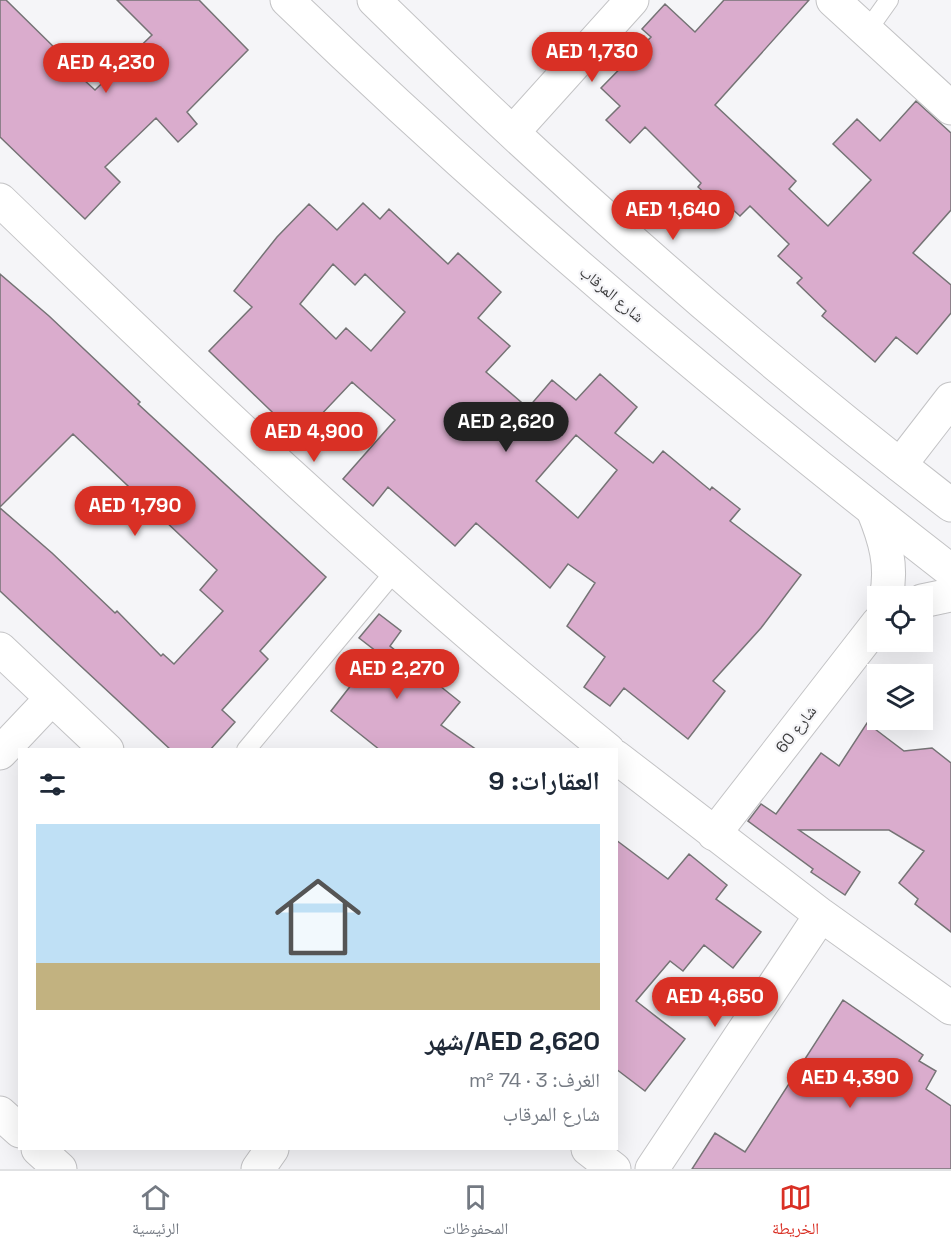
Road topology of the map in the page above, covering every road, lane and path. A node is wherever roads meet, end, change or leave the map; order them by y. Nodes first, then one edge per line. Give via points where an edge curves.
1 (287, 0) edge
2 (374, 0) edge
3 (632, 0) edge
4 (833, 0) edge
5 (889, 0) edge
6 (867, 32) junction
7 (951, 108) edge
8 (513, 132) junction
9 (0, 200) edge
10 (951, 399) edge
11 (900, 465) junction
12 (951, 505) edge
13 (873, 510) junction
14 (395, 571) junction
15 (951, 571) edge
16 (887, 586) edge
17 (951, 595) edge
18 (933, 599) edge
19 (867, 637) edge
20 (0, 649) edge
21 (52, 698) junction
22 (105, 748) edge
23 (248, 748) edge
24 (606, 748) edge
25 (0, 753) edge
26 (618, 759) edge
27 (714, 834) junction
28 (821, 915) junction
29 (951, 1008) edge
30 (0, 1113) edge
31 (18, 1129) edge
32 (39, 1150) edge
33 (271, 1150) edge
34 (589, 1150) edge
35 (60, 1169) edge
36 (258, 1169) edge
37 (614, 1169) edge
38 (652, 1169) edge

1 - 13 street, شارع المرقاب via 581,267
2 - 8 street
3 - 8 street
4 - 6 street
5 - 6 lane
6 - 7 street
8 - 11 street via 639,246
9 - 14 street
10 - 11 street
11 - 12 street
13 - 15 street, شارع المرقاب
13 - 16 street via 884,537 889,565
14 - 23 lane
14 - 24 street
17 - 18 street
19 - 27 street, شارع 60
20 - 21 street
21 - 22 street
21 - 25 street
26 - 27 street
27 - 28 street
28 - 29 street
28 - 38 street
30 - 31 street
32 - 35 street
33 - 36 street
34 - 37 street

